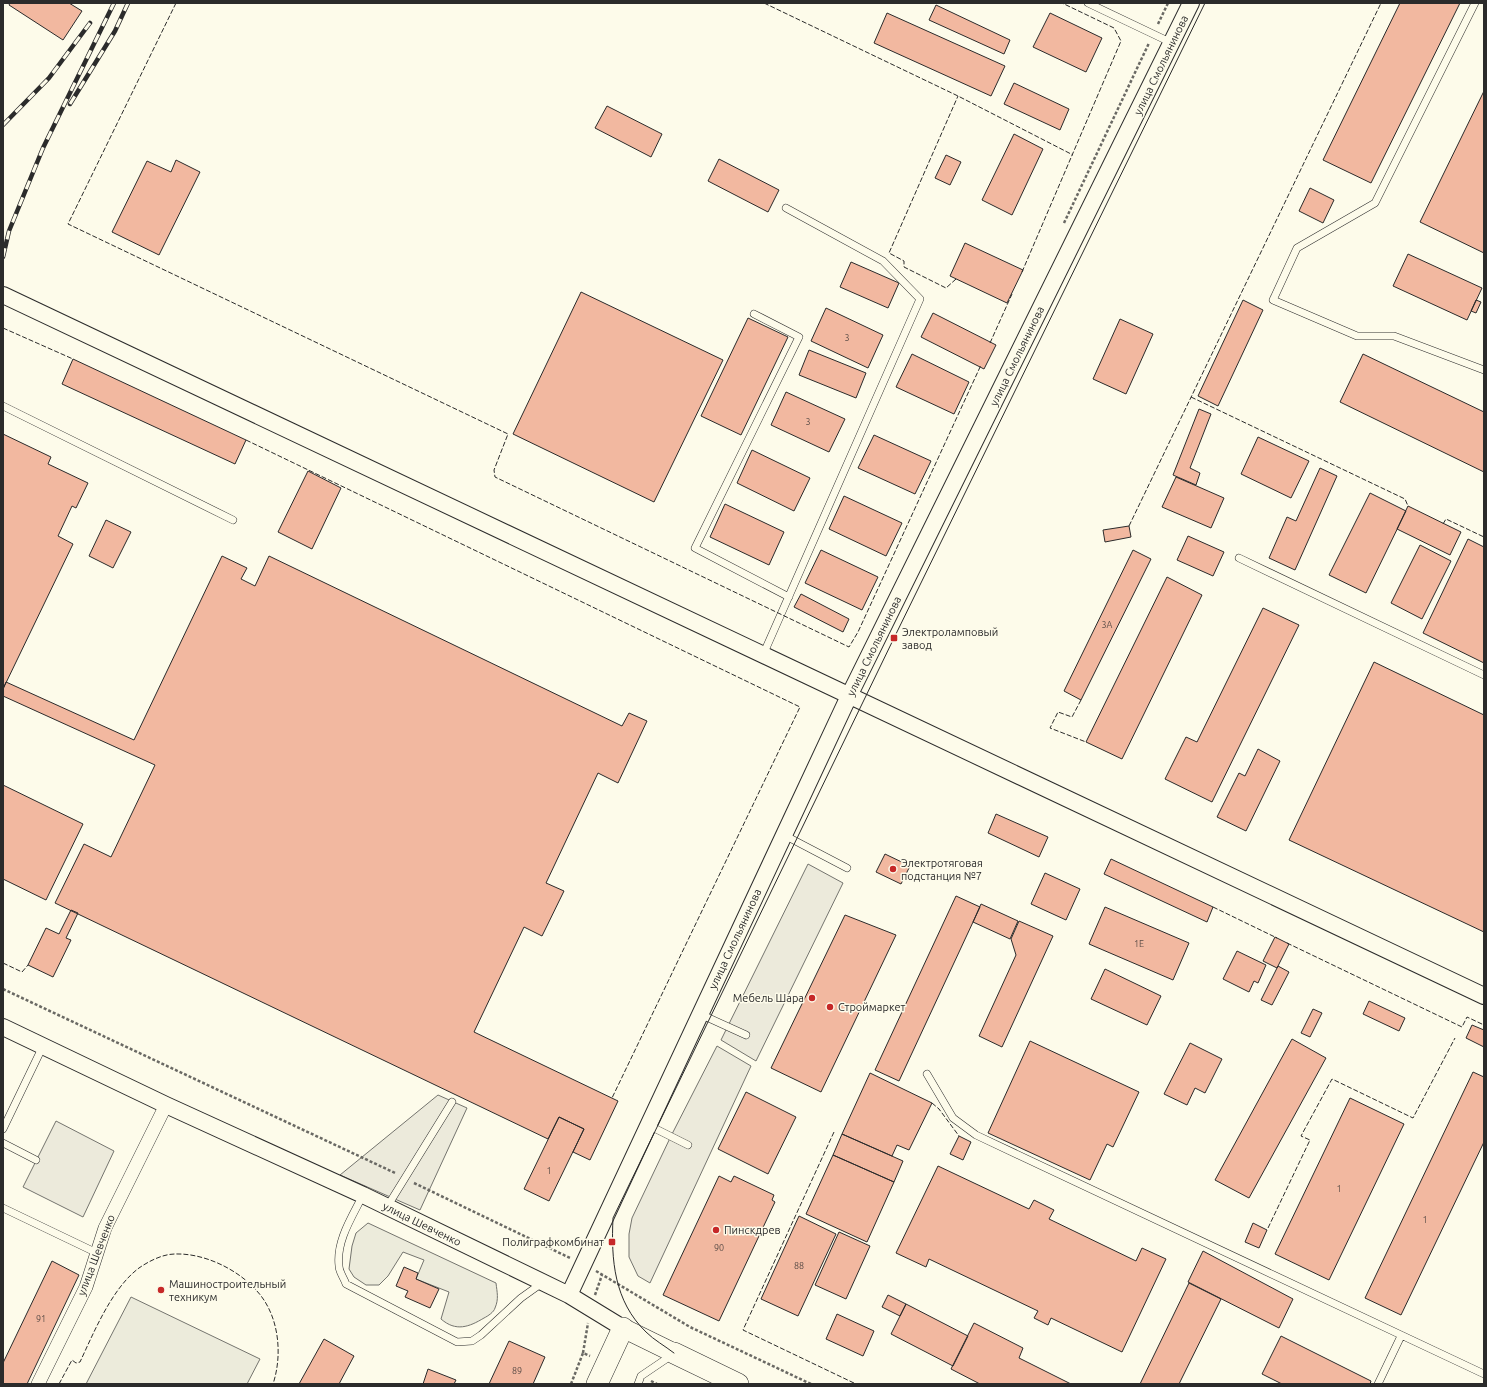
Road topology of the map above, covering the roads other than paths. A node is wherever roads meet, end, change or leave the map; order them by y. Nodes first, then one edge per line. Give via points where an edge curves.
1 (1088, 3) edge
2 (1191, 3) edge
3 (1475, 3) edge
4 (1172, 43) junction
5 (786, 208) dead end
6 (3, 295) edge
7 (754, 314) dead end
8 (1484, 370) edge
9 (3, 406) edge
10 (233, 520) dead end
11 (1239, 558) dead end
12 (789, 597) junction
13 (763, 655) junction
14 (1484, 675) edge
15 (849, 696) junction
16 (784, 834) junction
17 (846, 868) dead end
18 (1484, 996) edge
19 (700, 1014) junction
20 (3, 1027) edge
21 (746, 1035) dead end
22 (43, 1046) junction
23 (927, 1074) dead end
24 (452, 1102) dead end
25 (166, 1105) junction
26 (648, 1125) junction
27 (3, 1129) edge
28 (3, 1143) edge
29 (688, 1145) dead end
30 (36, 1160) dead end
31 (363, 1195) junction
32 (387, 1207) junction
33 (3, 1208) edge
34 (97, 1252) junction
35 (542, 1283) junction
36 (569, 1295) junction
37 (623, 1328) junction
38 (1401, 1336) junction
39 (674, 1353) junction
40 (1484, 1374) edge
41 (38, 1384) edge
42 (597, 1384) edge
43 (638, 1384) edge
44 (738, 1384) edge
45 (1378, 1384) edge

1 - 4 lane
2 - 4 street, улица Смольянинова
3 - 8 lane via 1375,203 1297,248 1272,300 1356,336 1394,336
4 - 15 street, улица Смольянинова
5 - 12 lane via 883,261 920,299
6 - 13 street
7 - 12 lane via 799,337 695,548
9 - 10 lane
11 - 14 lane
12 - 13 lane
13 - 15 street
15 - 16 street, улица Смольянинова
15 - 18 street
16 - 17 lane
16 - 19 street, улица Смольянинова
19 - 21 lane
19 - 26 street, улица Смольянинова
20 - 22 street, улица Шевченко
22 - 25 street, улица Шевченко
22 - 27 lane
23 - 38 lane via 953,1118 976,1136
24 - 32 lane
25 - 31 street, улица Шевченко
25 - 34 street, улица Шевченко via 105,1228
26 - 29 lane
26 - 36 street, улица Смольянинова
28 - 30 lane
31 - 32 street, улица Шевченко
31 - 35 lane via 339,1249 339,1267 346,1284 457,1342 472,1341 481,1335 521,1298
32 - 35 street, улица Шевченко
33 - 34 lane
34 - 41 street, улица Шевченко via 86,1287
35 - 36 street, улица Шевченко
36 - 37 street, улица Шевченко
37 - 39 main road, улица Шевченко
37 - 42 main road
38 - 40 lane
38 - 45 lane
39 - 43 lane via 641,1376
39 - 44 main road

